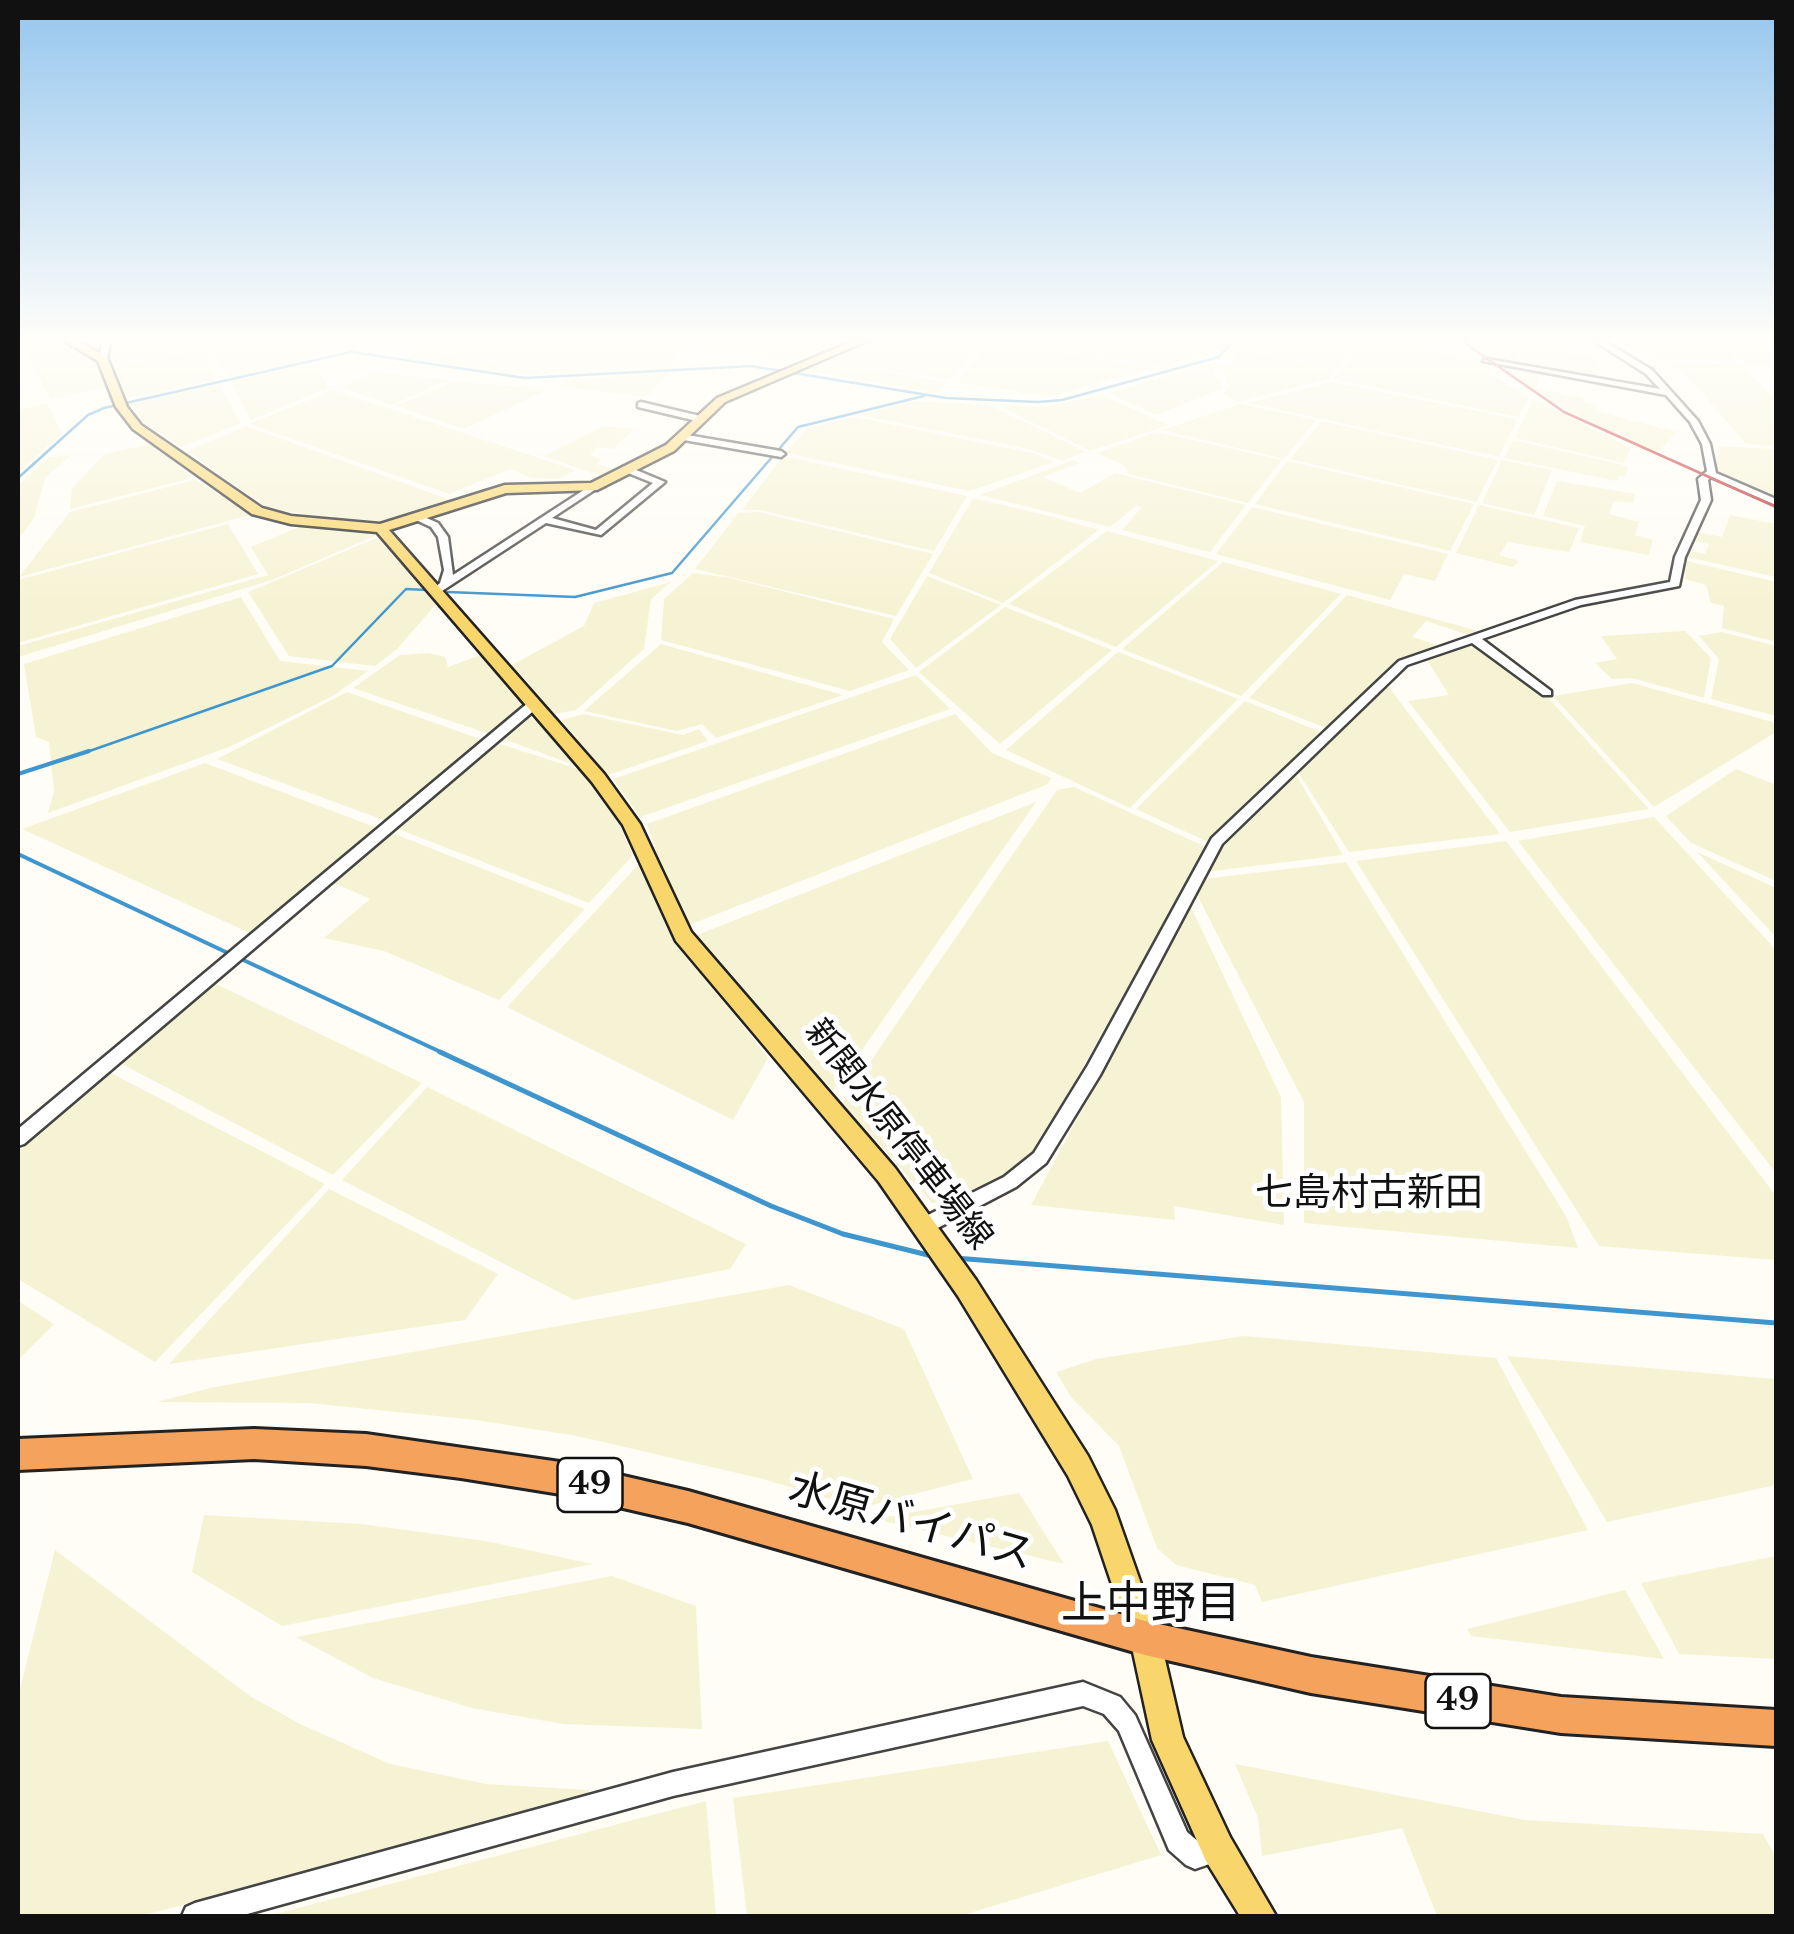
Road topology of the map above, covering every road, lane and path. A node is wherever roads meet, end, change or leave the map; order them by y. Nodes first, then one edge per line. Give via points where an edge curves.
1 (137, 427) edge
2 (689, 427) edge
3 (1696, 427) edge
4 (681, 437) junction
5 (778, 453) dead end
6 (626, 469) junction
7 (1711, 474) junction
8 (593, 487) junction
9 (1776, 502) edge
10 (418, 518) junction
11 (544, 519) junction
12 (381, 528) junction
13 (441, 587) junction
14 (1474, 638) junction
15 (1547, 692) dead end
16 (533, 705) junction
17 (18, 1138) edge
18 (929, 1234) junction
19 (18, 1455) edge
20 (1145, 1638) junction
21 (1776, 1728) edge
22 (1218, 1849) junction
23 (195, 1916) edge
24 (1259, 1916) edge

1 - 12 main road via 257,511
2 - 4 main road
3 - 7 street
4 - 5 street
4 - 6 main road
6 - 8 main road
6 - 11 street via 660,482 598,533
7 - 9 street
7 - 14 street via 1703,479 1706,500 1675,584 1579,602
8 - 10 main road via 512,488
8 - 11 street
10 - 12 main road
10 - 13 street via 443,537 449,570
11 - 13 street
12 - 13 main road, 新関水原停車場線
13 - 16 main road, 新関水原停車場線
14 - 15 street
14 - 18 street via 1403,663 1217,841 1052,1144 1010,1182
16 - 17 street
16 - 18 main road, 新関水原停車場線 via 631,824 683,936 841,1119
18 - 20 main road, 新関水原停車場線 via 1096,1502
19 - 20 highway, 水原バイパス / 49 via 254,1444 462,1462 688,1507
20 - 21 highway, 水原バイパス / 49 via 1443,1699 1580,1716
20 - 22 main road, 新関水原停車場線 via 1168,1740
22 - 23 street via 1195,1856 1178,1842 1127,1723 1112,1705 1083,1694 673,1784
22 - 24 main road, 新関水原停車場線

